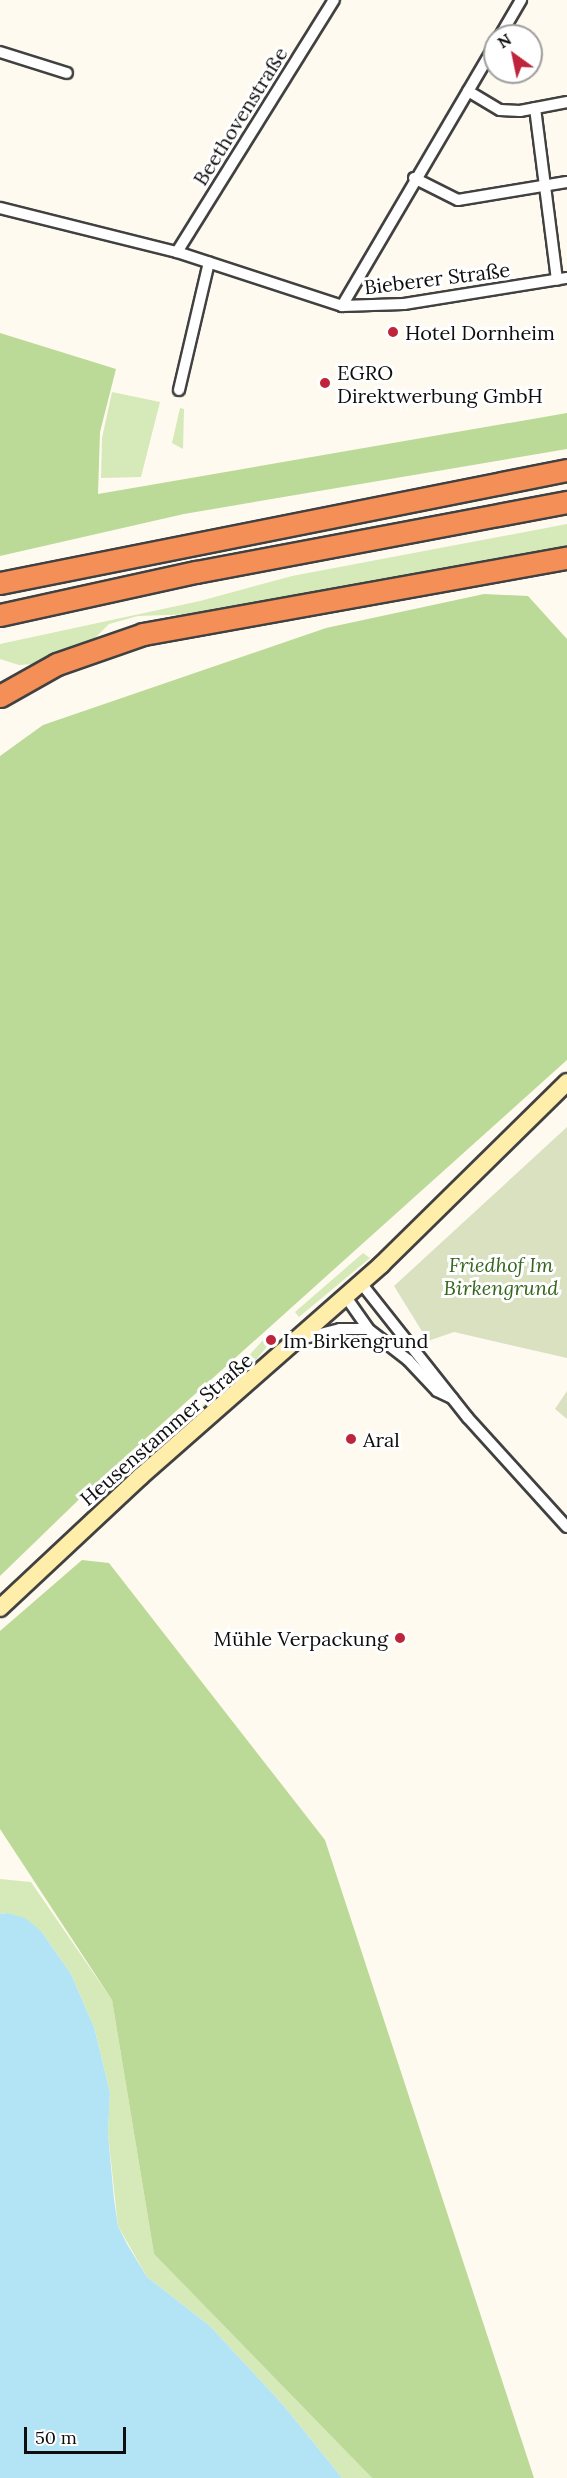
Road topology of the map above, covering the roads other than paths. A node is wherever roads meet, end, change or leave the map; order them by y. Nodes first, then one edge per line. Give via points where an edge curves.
1 (334, 0) edge
2 (521, 0) edge
3 (507, 24) edge
4 (0, 52) edge
5 (483, 65) edge
6 (67, 73) dead end
7 (468, 91) junction
8 (567, 102) edge
9 (535, 108) junction
10 (414, 178) junction
11 (567, 182) edge
12 (544, 185) junction
13 (0, 208) edge
14 (177, 252) junction
15 (209, 262) junction
16 (562, 279) edge
17 (342, 306) junction
18 (179, 390) dead end
19 (567, 470) edge
20 (567, 502) edge
21 (567, 558) edge
22 (0, 583) edge
23 (0, 615) edge
24 (0, 696) edge
25 (567, 1082) edge
26 (361, 1283) junction
27 (346, 1297) junction
28 (368, 1329) junction
29 (300, 1339) junction
30 (452, 1399) junction
31 (565, 1524) edge
32 (0, 1608) edge

1 - 14 street, Beethovenstraße
2 - 3 street
4 - 6 street
5 - 7 street
7 - 9 street via 500,110
7 - 10 street
8 - 9 street
9 - 12 street
10 - 12 street via 458,200
10 - 17 street
11 - 12 street
12 - 16 street
13 - 14 street, Bieberer Straße
14 - 15 street, Bieberer Straße
15 - 17 street, Bieberer Straße
15 - 18 street
16 - 17 street, Bieberer Straße via 404,304
19 - 22 highway
20 - 23 highway via 196,572
21 - 24 highway via 143,634 57,664
25 - 26 main road, Heusenstammer Straße
26 - 27 main road, Heusenstammer Straße
26 - 30 street
27 - 28 street
27 - 29 main road, Heusenstammer Straße
28 - 29 street via 340,1329
28 - 30 street via 408,1360 437,1391
29 - 32 main road, Heusenstammer Straße via 140,1477
30 - 31 street

